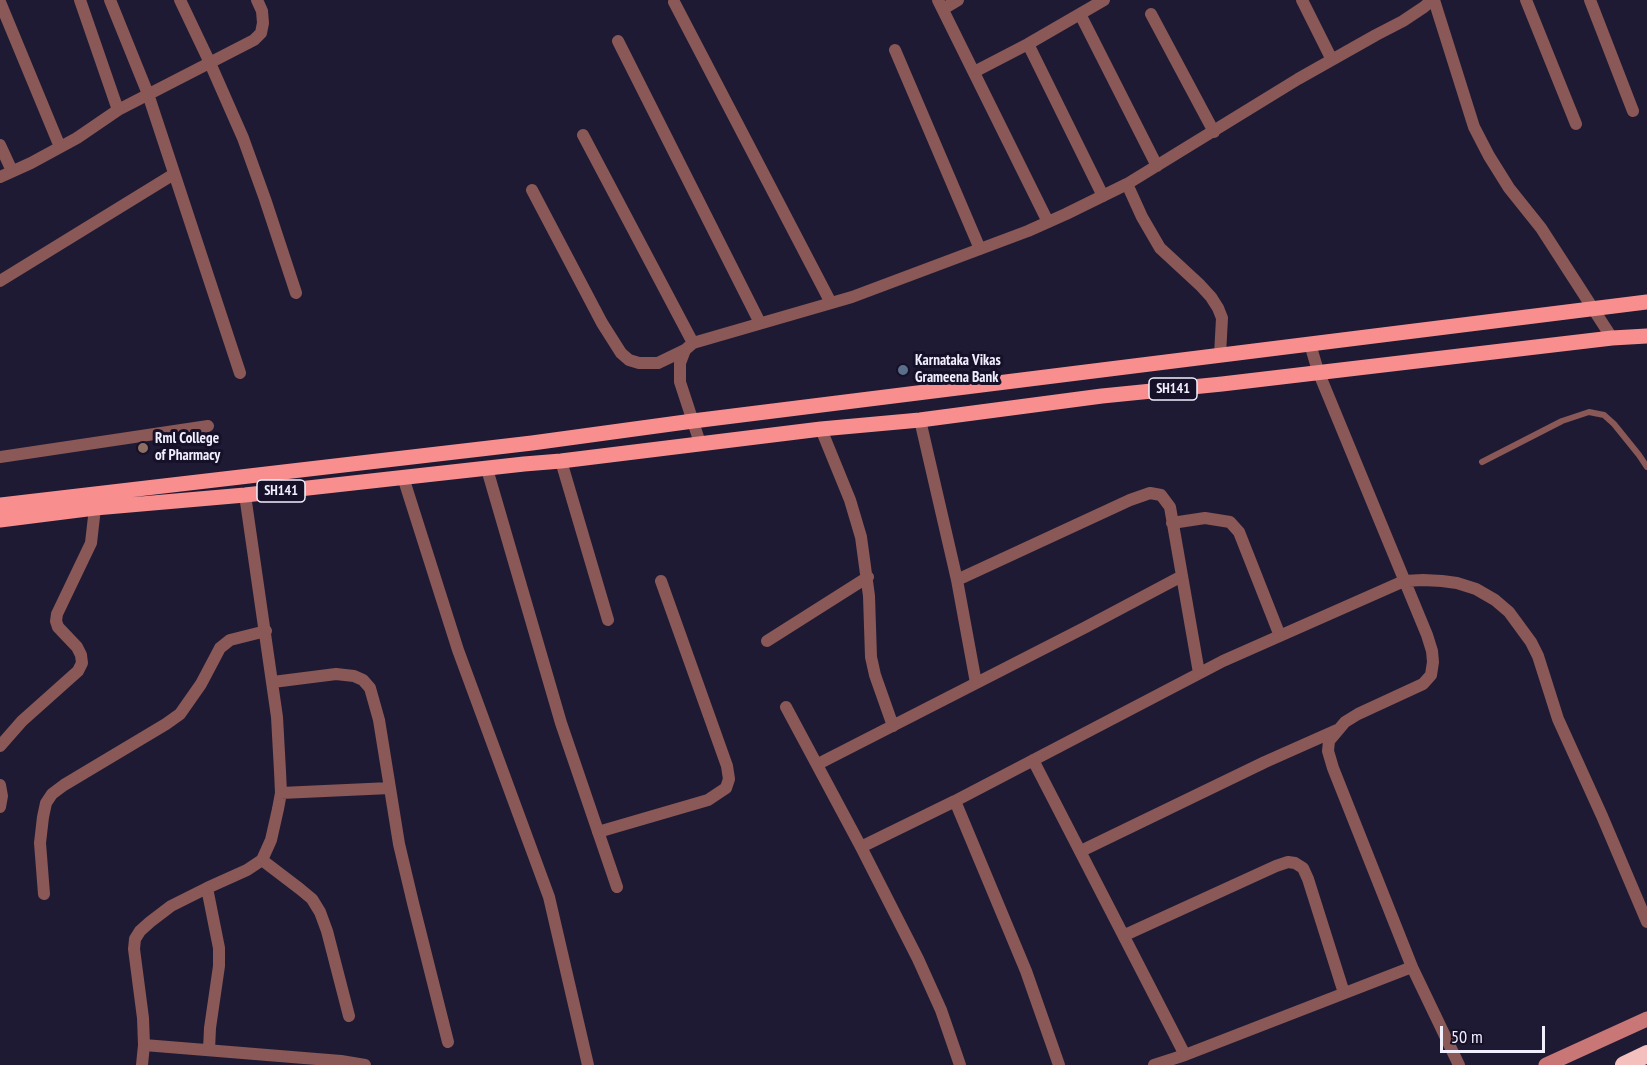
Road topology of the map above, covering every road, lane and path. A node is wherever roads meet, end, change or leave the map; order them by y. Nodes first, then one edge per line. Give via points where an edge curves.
1 (80, 0) edge
2 (110, 0) edge
3 (180, 0) edge
4 (257, 0) edge
5 (958, 0) edge
6 (1104, 0) edge
7 (1302, 0) edge
8 (1433, 0) edge
9 (1526, 0) edge
10 (1590, 0) edge
11 (0, 2) edge
12 (674, 2) dead end
13 (940, 4) edge
14 (1080, 14) junction
15 (1151, 14) dead end
16 (618, 41) dead end
17 (1028, 44) junction
18 (895, 50) dead end
19 (1332, 60) junction
20 (210, 63) junction
21 (974, 72) junction
22 (147, 94) junction
23 (118, 110) junction
24 (1633, 111) dead end
25 (1576, 124) dead end
26 (1214, 132) junction
27 (583, 135) dead end
28 (0, 145) edge
29 (60, 147) junction
30 (1157, 166) junction
31 (12, 171) junction
32 (174, 174) junction
33 (0, 177) edge
34 (1127, 184) junction
35 (532, 190) dead end
36 (1103, 196) junction
37 (1048, 222) junction
38 (980, 249) junction
39 (0, 281) edge
40 (296, 293) dead end
41 (1647, 302) edge
42 (831, 303) junction
43 (1593, 309) junction
44 (760, 323) junction
45 (1647, 336) edge
46 (1612, 338) junction
47 (1310, 344) junction
48 (689, 346) junction
49 (1220, 355) junction
50 (1318, 371) junction
51 (240, 373) dead end
52 (920, 420) junction
53 (693, 421) junction
54 (208, 426) dead end
55 (821, 429) junction
56 (700, 443) junction
57 (0, 457) edge
58 (561, 461) junction
59 (1482, 462) dead end
60 (1647, 467) edge
61 (487, 469) junction
62 (403, 477) junction
63 (245, 495) junction
64 (0, 505) edge
65 (95, 508) junction
66 (0, 520) edge
67 (1172, 523) junction
68 (1182, 576) junction
69 (868, 577) junction
70 (661, 580) dead end
71 (957, 580) junction
72 (1404, 581) junction
73 (608, 620) dead end
74 (266, 631) junction
75 (1280, 636) junction
76 (767, 641) dead end
77 (1199, 673) junction
78 (273, 682) junction
79 (976, 683) junction
80 (786, 706) dead end
81 (892, 726) junction
82 (1338, 730) junction
83 (0, 746) edge
84 (1033, 760) junction
85 (818, 764) junction
86 (0, 785) edge
87 (390, 788) junction
88 (280, 793) junction
89 (955, 801) junction
90 (0, 807) edge
91 (598, 832) junction
92 (861, 847) junction
93 (1082, 851) junction
94 (262, 860) junction
95 (617, 887) dead end
96 (207, 888) junction
97 (44, 894) dead end
98 (1647, 922) edge
99 (1125, 935) junction
100 (1412, 967) junction
101 (1344, 993) junction
102 (349, 1016) dead end
103 (1647, 1019) edge
104 (448, 1042) dead end
105 (144, 1045) junction
106 (209, 1050) junction
107 (1647, 1054) edge
108 (1185, 1055) junction
109 (260, 1060) edge
110 (142, 1065) edge
111 (365, 1065) edge
112 (588, 1065) edge
113 (960, 1065) edge
114 (1059, 1065) edge
115 (1154, 1065) edge
116 (1459, 1065) edge
117 (1546, 1065) edge
118 (1624, 1065) edge

1 - 23 street
2 - 22 street
3 - 20 street
4 - 20 street via 262,11 261,33
5 - 13 street
6 - 14 street
7 - 19 street
8 - 19 street
8 - 43 street via 1474,127 1509,188 1541,228
9 - 25 street
10 - 24 street
11 - 29 street
12 - 42 street
13 - 21 street
14 - 17 street
14 - 30 street
15 - 26 street
16 - 44 street
17 - 21 street
17 - 36 street
18 - 38 street
19 - 26 street
20 - 22 street
20 - 40 street via 243,138
21 - 37 street
22 - 23 street
22 - 32 street
23 - 29 street
26 - 30 street
27 - 48 street
28 - 31 street
29 - 31 street
30 - 34 street
31 - 33 street
32 - 39 street
32 - 51 street
34 - 36 street
34 - 49 street via 1160,248 1200,285 1218,308 1222,318
35 - 48 street via 602,323 628,360 658,363
36 - 37 street
37 - 38 street
38 - 42 street
41 - 43 main road
42 - 44 street
43 - 46 street
43 - 47 main road
44 - 48 street
45 - 46 main road, SH141
46 - 50 main road, SH141
47 - 49 main road
47 - 50 street
48 - 53 street via 680,363 680,382
49 - 53 main road
50 - 52 main road, SH141
50 - 72 street
52 - 55 main road, SH141
52 - 71 street
53 - 56 street
53 - 64 main road, SH141
54 - 57 street
55 - 56 main road, SH141
55 - 69 street via 850,500
56 - 58 main road
58 - 61 main road, SH141
58 - 73 street
59 - 60 lane via 1562,421 1589,412 1614,424
61 - 62 main road, SH141
61 - 91 street via 561,723
62 - 63 main road, SH141
62 - 112 street via 458,650 549,897
63 - 65 main road, SH141
63 - 74 street
65 - 66 main road, SH141
65 - 83 street via 91,543 57,614 58,627 77,647 82,663
67 - 68 street
67 - 71 street via 1170,507 1161,495 1150,493
67 - 75 street via 1205,518 1230,522 1239,532
68 - 77 street
68 - 79 street
69 - 76 street
69 - 81 street via 871,657
70 - 91 street via 729,780 726,788 708,800
71 - 79 street
72 - 75 street
72 - 82 street via 1432,651 1431,675 1423,684 1358,714
72 - 98 street via 1442,581 1476,589 1495,600 1520,625 1538,657 1557,719
74 - 78 street
74 - 97 street via 230,640 220,648 180,714 52,794 46,803 40,843
75 - 77 street
77 - 84 street
78 - 87 street via 336,674 363,680 370,688 379,720
78 - 88 street
79 - 81 street
80 - 85 street
81 - 85 street
82 - 93 street
82 - 100 street via 1329,741 1333,768
84 - 89 street
84 - 93 street
85 - 92 street
86 - 90 street
87 - 88 street
87 - 104 street via 412,903
88 - 94 street via 271,840
89 - 92 street
89 - 114 street via 1026,971
91 - 95 street
92 - 113 street via 918,959
93 - 99 street
94 - 96 street
94 - 102 street via 300,888 320,912
96 - 105 street via 171,906 135,939
96 - 106 street via 219,948
99 - 101 street via 1276,866 1295,863 1303,868 1308,879
99 - 108 street
100 - 101 street
100 - 116 street
101 - 108 street
103 - 117 street
105 - 106 street
105 - 110 street
106 - 109 street
107 - 118 highway
108 - 115 street
109 - 111 street

